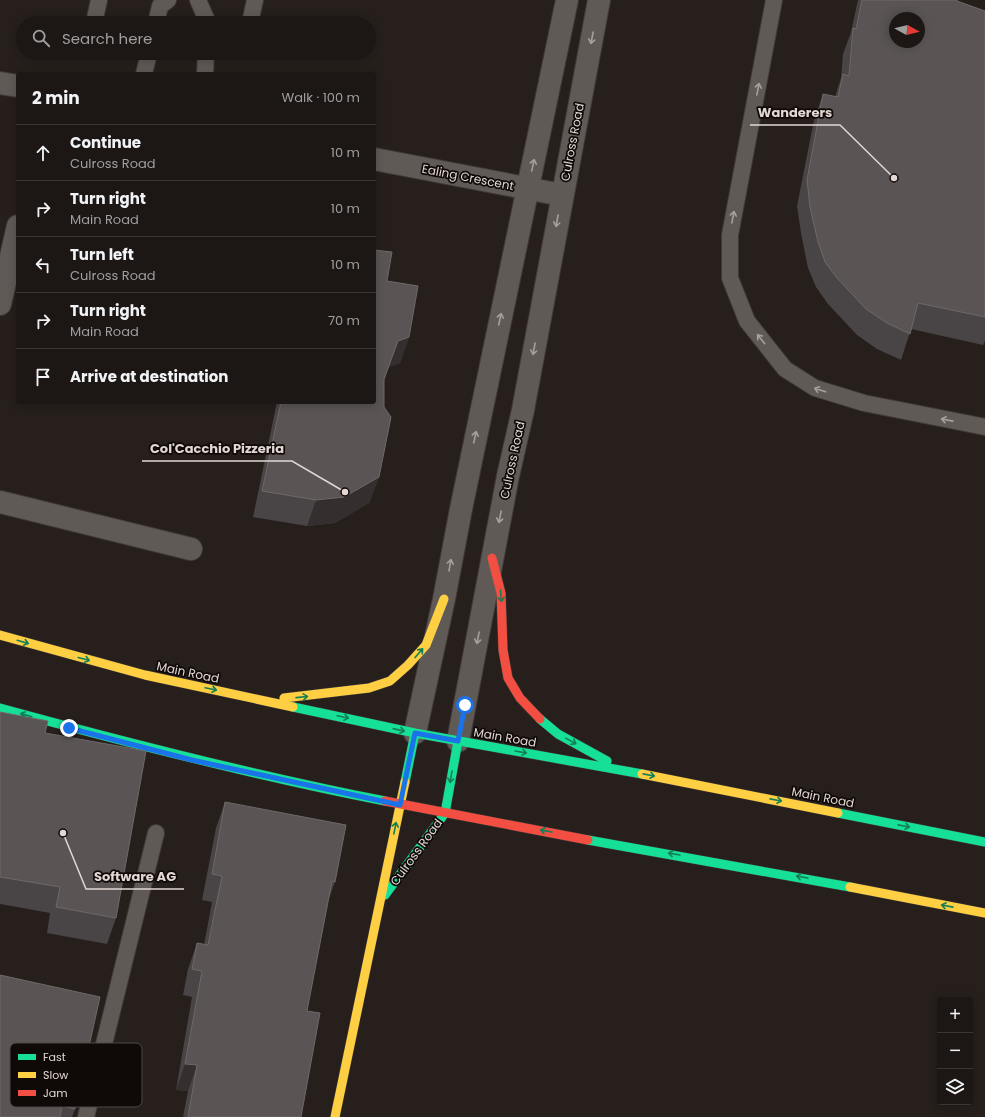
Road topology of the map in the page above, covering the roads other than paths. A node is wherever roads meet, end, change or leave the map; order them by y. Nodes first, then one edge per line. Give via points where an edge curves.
1 (100, 0) edge
2 (168, 0) edge
3 (198, 0) edge
4 (256, 0) edge
5 (567, 0) edge
6 (599, 0) edge
7 (774, 0) edge
8 (96, 16) edge
9 (158, 16) edge
10 (205, 16) edge
11 (252, 16) edge
12 (147, 60) edge
13 (206, 60) edge
14 (144, 72) edge
15 (205, 72) edge
16 (0, 83) edge
17 (16, 86) edge
18 (376, 159) edge
19 (528, 189) junction
20 (562, 195) junction
21 (16, 235) edge
22 (0, 304) edge
23 (985, 428) edge
24 (0, 502) edge
25 (191, 549) dead end
26 (492, 558) junction
27 (444, 599) junction
28 (0, 635) edge
29 (263, 700) junction
30 (0, 708) edge
31 (415, 733) junction
32 (458, 741) junction
33 (622, 770) junction
34 (400, 805) junction
35 (445, 813) junction
36 (156, 833) dead end
37 (985, 842) edge
38 (380, 901) junction
39 (985, 913) edge
40 (104, 1043) edge
41 (88, 1107) edge
42 (86, 1117) edge
43 (335, 1117) edge

1 - 8 lane
2 - 9 lane via 160,6
3 - 10 lane
4 - 11 lane
19 -> 5 street, Culross Road
6 -> 20 street, Culross Road
23 -> 7 lane via 864,403 815,388 785,369 746,320 730,278 730,235
12 - 14 lane
13 - 15 lane
16 - 17 street
18 - 19 street, Ealing Crescent
19 - 20 street, Ealing Crescent
27 -> 19 street, Culross Road
20 -> 26 street, Culross Road via 523,410
21 - 22 street
24 - 25 street
26 -> 32 street, Culross Road
26 -> 33 main road via 501,593 503,650 508,678 520,698 558,734
29 -> 27 main road via 368,688 390,681 426,644
27 - 31 street, Culross Road
28 -> 29 main road, Main Road via 145,675
29 -> 31 main road, Main Road
34 -> 30 main road via 192,760
31 - 32 main road, Main Road
31 - 34 main road, Culross Road
32 -> 33 main road, Main Road
32 -> 35 main road, Culross Road
33 -> 37 main road, Main Road
34 - 35 main road
38 -> 34 main road, Culross Road
35 - 38 main road, Culross Road
39 -> 35 main road via 840,884
36 - 40 lane
38 - 43 main road, Culross Road
41 - 42 lane

